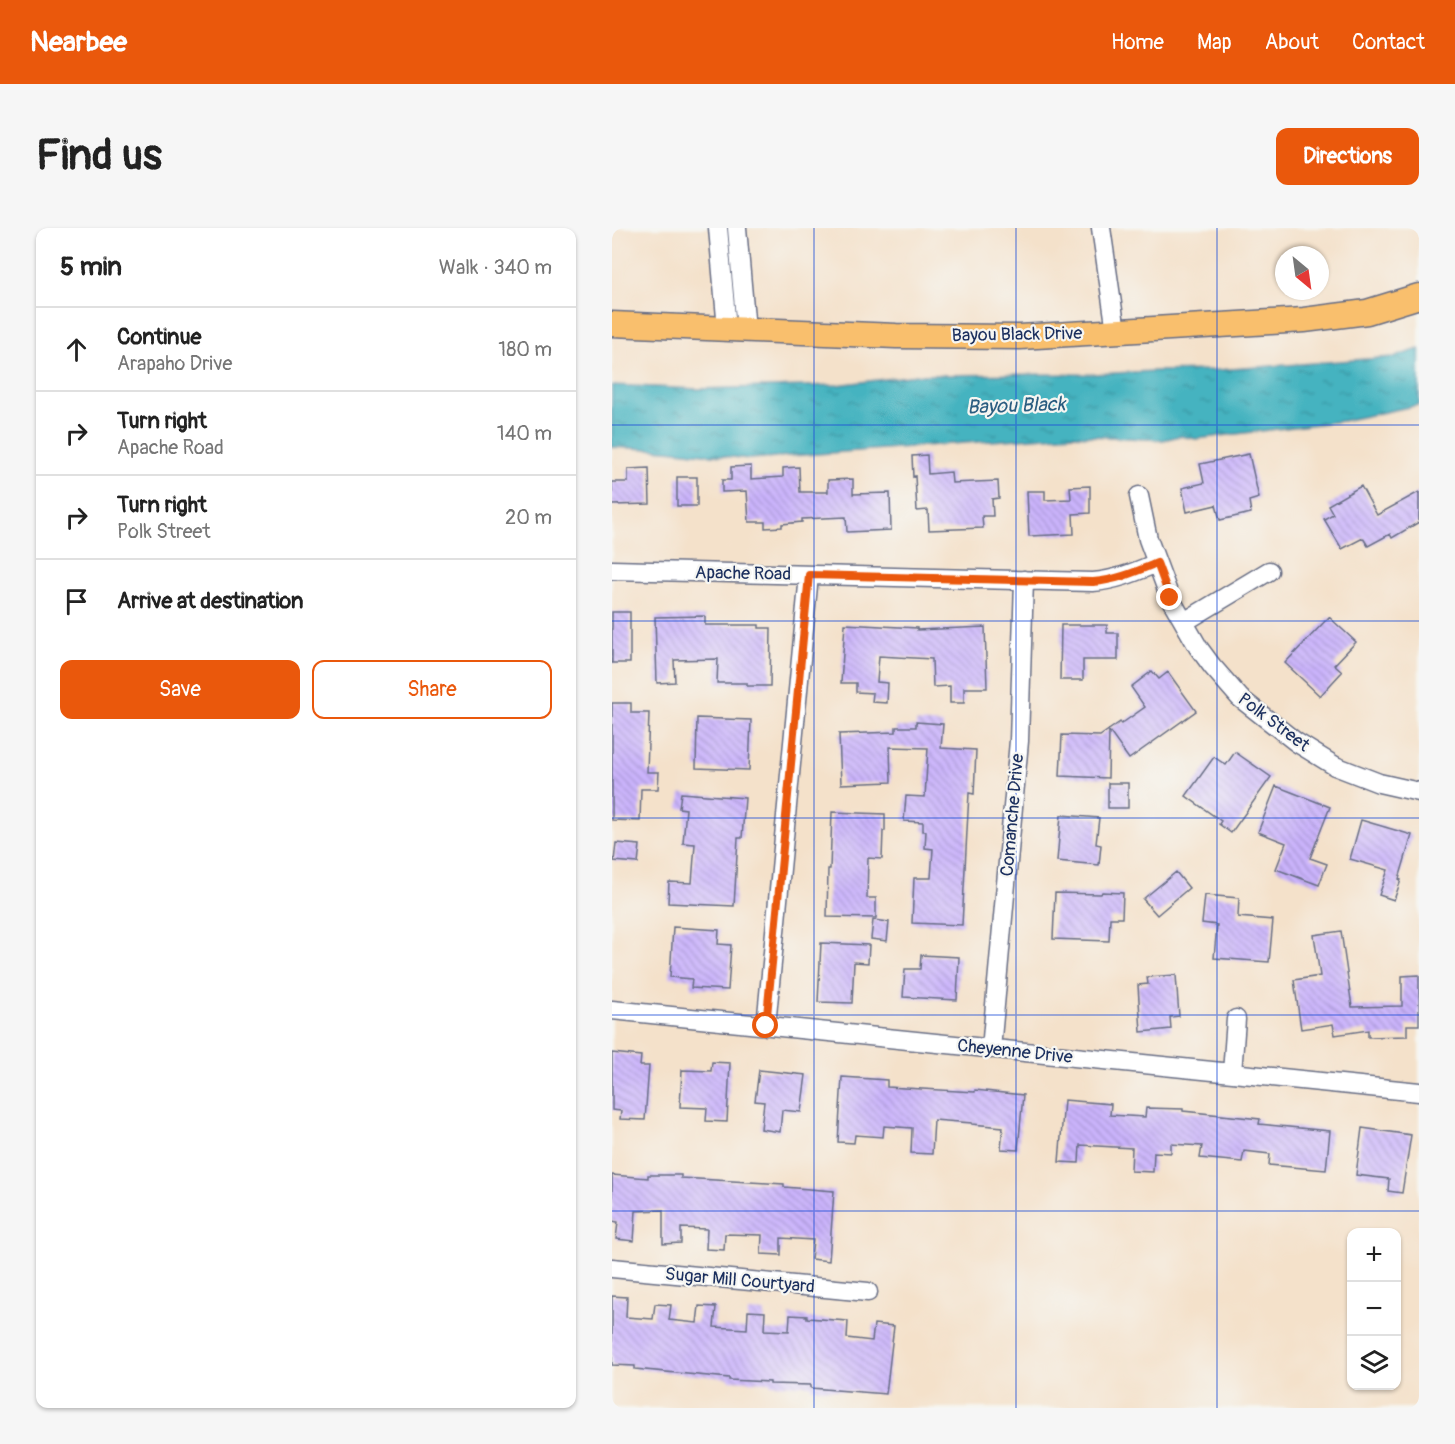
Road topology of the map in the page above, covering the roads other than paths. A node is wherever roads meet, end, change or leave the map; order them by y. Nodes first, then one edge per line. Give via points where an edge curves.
1 (718, 228) edge
2 (737, 228) edge
3 (1101, 228) edge
4 (1419, 296) edge
5 (612, 324) edge
6 (736, 329) junction
7 (1116, 331) junction
8 (1139, 496) dead end
9 (1157, 563) junction
10 (612, 570) edge
11 (1269, 571) dead end
12 (809, 575) junction
13 (1024, 580) junction
14 (1184, 622) junction
15 (1419, 792) edge
16 (612, 1010) edge
17 (1236, 1019) dead end
18 (766, 1026) junction
19 (991, 1049) junction
20 (1232, 1073) junction
21 (1419, 1092) edge
22 (612, 1268) edge
23 (868, 1292) dead end

1 - 6 street
2 - 6 street
3 - 7 street
4 - 7 main road, Bayou Black Drive via 1367,312 1304,320
5 - 6 main road, Bayou Black Drive
6 - 7 main road, Bayou Black Drive via 1020,337
8 - 9 street, Polk Street
9 - 13 street, Apache Road via 1110,581
9 - 14 street, Polk Street
10 - 12 street, Apache Road
11 - 14 street
12 - 13 street, Apache Road
12 - 18 street
13 - 19 street, Comanche Drive via 1019,741
14 - 15 street, Polk Street via 1212,666 1240,698 1288,736 1335,766 1379,783
16 - 18 street, Cheyenne Drive
17 - 20 street
18 - 19 street, Cheyenne Drive
19 - 20 street, Cheyenne Drive
20 - 21 street, Cheyenne Drive
22 - 23 street, Sugar Mill Courtyard

